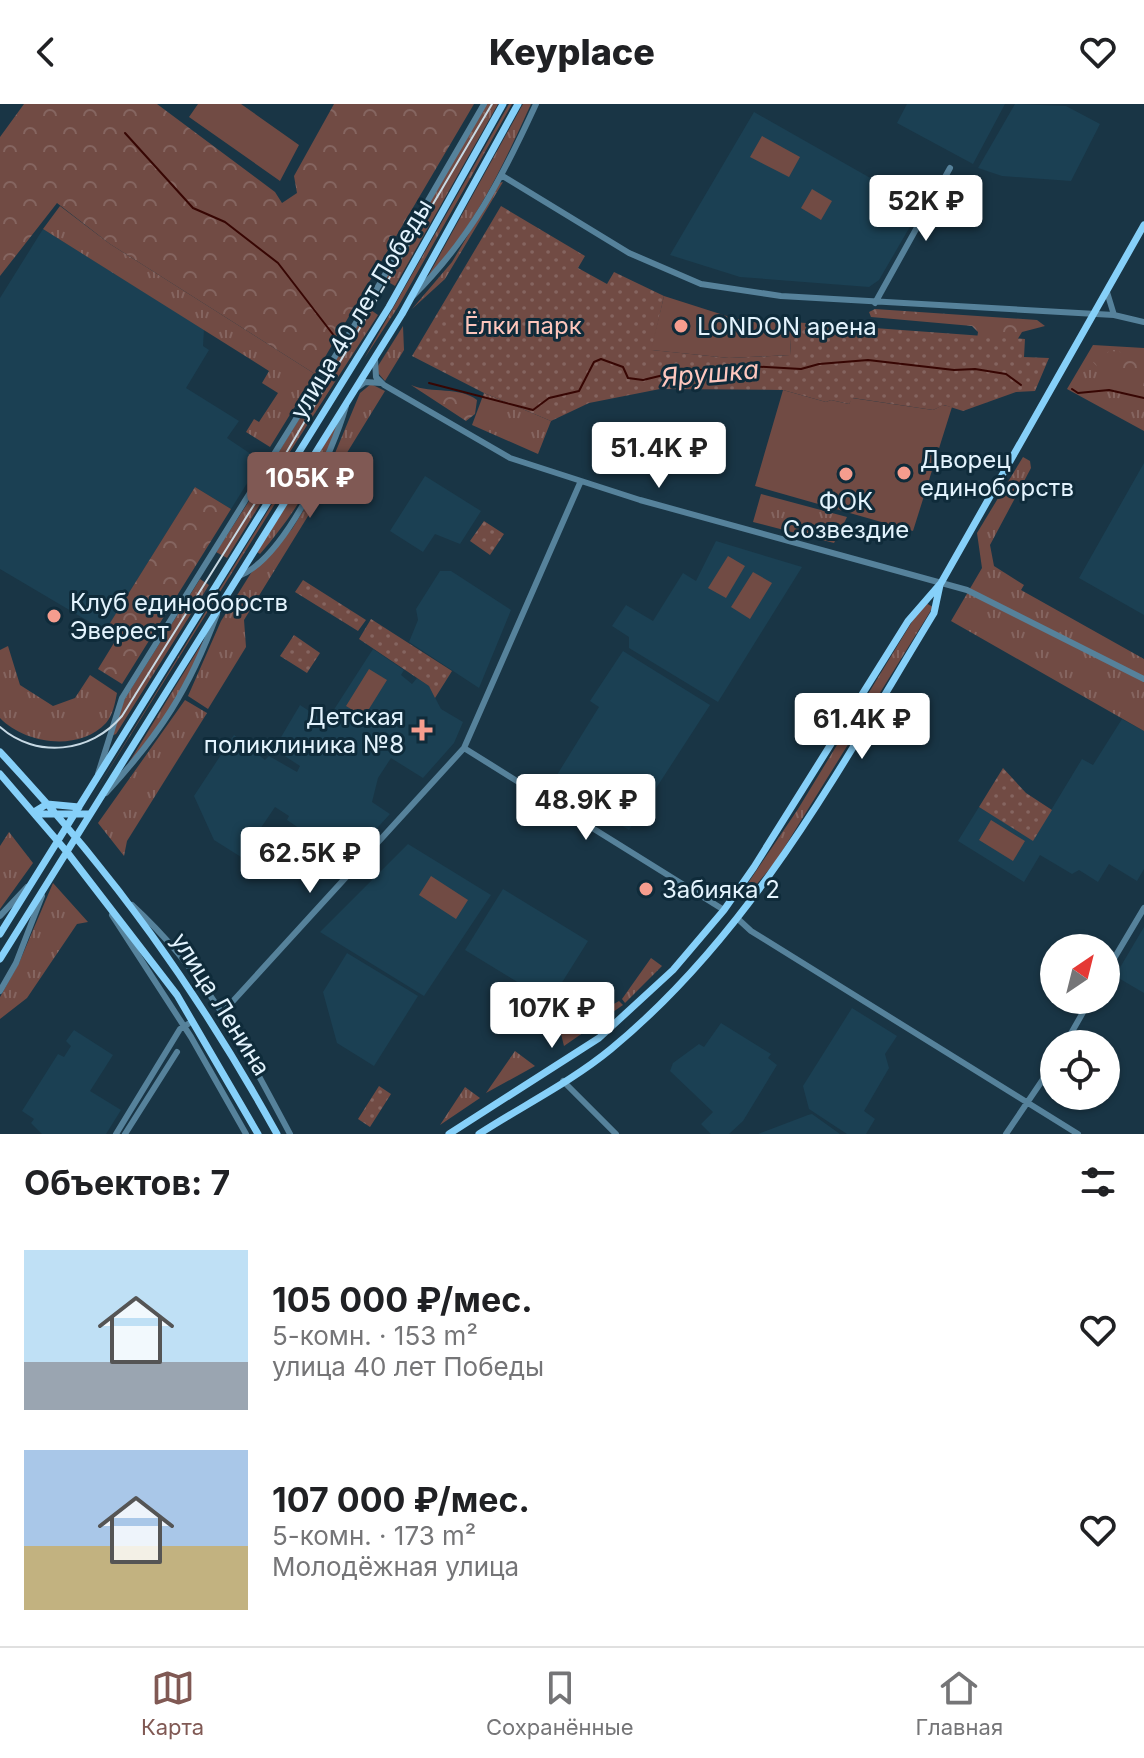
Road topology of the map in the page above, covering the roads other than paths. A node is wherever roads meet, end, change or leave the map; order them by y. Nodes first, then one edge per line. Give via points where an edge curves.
1 (484, 104) edge
2 (503, 104) edge
3 (518, 104) edge
4 (536, 104) edge
5 (950, 168) dead end
6 (501, 175) junction
7 (1144, 225) edge
8 (1107, 292) junction
9 (411, 299) junction
10 (875, 303) junction
11 (1114, 315) junction
12 (1094, 316) junction
13 (1144, 322) edge
14 (376, 355) junction
15 (356, 360) junction
16 (368, 368) junction
17 (381, 383) junction
18 (355, 389) junction
19 (348, 399) junction
20 (274, 455) junction
21 (291, 466) junction
22 (302, 473) junction
23 (580, 483) junction
24 (236, 577) junction
25 (941, 583) junction
26 (223, 598) junction
27 (1144, 679) edge
28 (125, 732) junction
29 (107, 740) junction
30 (464, 748) junction
31 (0, 752) edge
32 (0, 774) edge
33 (97, 777) junction
34 (85, 798) junction
35 (47, 804) junction
36 (96, 805) junction
37 (76, 811) junction
38 (35, 813) junction
39 (90, 814) junction
40 (56, 815) junction
41 (67, 826) junction
42 (76, 837) junction
43 (58, 841) junction
44 (67, 852) junction
45 (98, 865) junction
46 (86, 876) junction
47 (35, 878) junction
48 (46, 885) junction
49 (126, 900) junction
50 (108, 904) junction
51 (1144, 908) edge
52 (724, 910) junction
53 (0, 916) edge
54 (738, 919) junction
55 (0, 934) edge
56 (1120, 948) edge
57 (0, 959) edge
58 (0, 991) edge
59 (223, 1012) junction
60 (186, 1025) junction
61 (167, 1051) junction
62 (563, 1081) junction
63 (1040, 1085) edge
64 (1029, 1102) junction
65 (133, 1114) junction
66 (116, 1134) edge
67 (125, 1134) edge
68 (246, 1134) edge
69 (258, 1134) edge
70 (277, 1134) edge
71 (290, 1134) edge
72 (449, 1134) edge
73 (479, 1134) edge
74 (616, 1134) edge
75 (1006, 1134) edge
76 (1078, 1134) edge

1 - 20 street, улица 40 лет Победы
2 - 15 main road, улица 40 лет Победы
3 - 9 main road, улица 40 лет Победы
4 - 6 street, улица 40 лет Победы
5 - 10 street
6 - 9 street, улица 40 лет Победы via 450,259
6 - 10 street via 629,253 701,284
7 - 8 main road
8 - 11 street
8 - 12 main road
9 - 14 main road, улица 40 лет Победы
10 - 12 street
11 - 12 street
11 - 13 street
12 - 25 main road
14 - 16 main road, улица 40 лет Победы
14 - 17 street via 374,368
15 - 16 main road
15 - 21 main road, улица 40 лет Победы
16 - 18 main road, улица 40 лет Победы
17 - 18 street via 365,382
17 - 23 street via 510,458
18 - 19 main road, улица 40 лет Победы
19 - 22 main road, улица 40 лет Победы
19 - 24 street, улица 40 лет Победы via 336,442 288,529 252,568
20 - 21 street
20 - 29 street, улица 40 лет Победы via 122,698
21 - 22 main road
21 - 28 main road, улица 40 лет Победы
22 - 24 main road, улица 40 лет Победы
23 - 25 street
23 - 30 street
24 - 26 main road, улица 40 лет Победы
25 - 27 street via 967,590
25 - 52 main road via 913,612 781,829
25 - 54 main road via 934,613 796,838
26 - 36 main road, улица 40 лет Победы
26 - 36 street, улица 40 лет Победы via 183,697
28 - 29 street
28 - 33 main road, улица 40 лет Победы
29 - 33 street, улица 40 лет Победы
30 - 52 street
30 - 59 street
31 - 35 main road, улица Ленина
32 - 38 main road, улица Ленина
33 - 34 main road, улица 40 лет Победы
34 - 36 main road
34 - 37 main road, улица 40 лет Победы
35 - 37 main road
35 - 38 main road
35 - 40 main road, улица Ленина
36 - 39 main road, улица 40 лет Победы
37 - 39 main road
37 - 40 main road
37 - 41 main road, улица 40 лет Победы
38 - 40 main road
38 - 43 main road, улица Ленина
39 - 42 main road, улица 40 лет Победы
40 - 41 main road, улица Ленина
41 - 42 main road, улица Ленина
41 - 43 main road, улица 40 лет Победы
42 - 44 main road, улица 40 лет Победы
42 - 45 main road, улица Ленина
43 - 44 main road, улица Ленина
43 - 47 main road, улица 40 лет Победы
44 - 46 main road, улица Ленина
44 - 48 main road, улица 40 лет Победы
45 - 46 main road
45 - 49 main road, улица Ленина
46 - 50 main road, улица Ленина
47 - 48 main road
47 - 53 street, улица 40 лет Победы
47 - 55 main road, улица 40 лет Победы
48 - 57 main road, улица 40 лет Победы
48 - 58 street, улица 40 лет Победы
49 - 59 street, улица Ленина via 172,942
49 - 70 main road, улица Ленина via 190,986
50 - 60 street, улица Ленина via 117,926
50 - 69 main road, улица Ленина via 177,995
51 - 56 street
52 - 54 main road
52 - 72 main road via 673,970 599,1038
54 - 62 main road via 657,1007 610,1050
54 - 64 street
59 - 71 street, улица Ленина
60 - 61 street
60 - 68 street, улица Ленина
61 - 65 street
61 - 65 street via 176,1054
62 - 73 main road
62 - 74 street
63 - 64 street
64 - 75 street
64 - 76 street
65 - 66 street
65 - 67 street

